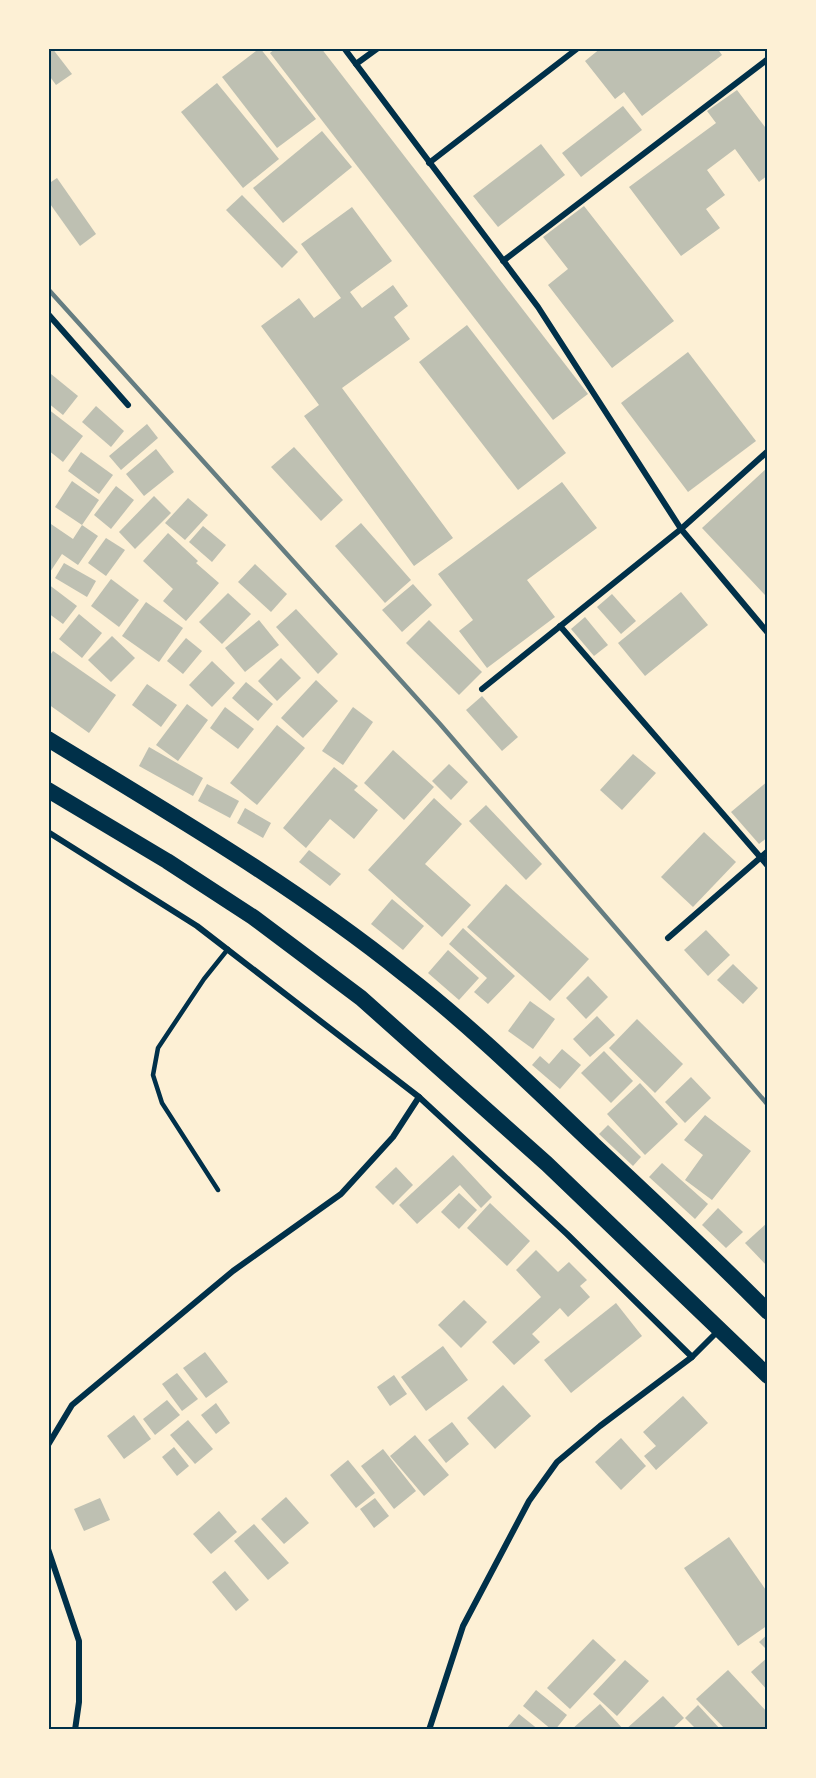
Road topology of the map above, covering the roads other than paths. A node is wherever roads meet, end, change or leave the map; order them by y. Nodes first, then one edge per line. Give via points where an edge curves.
1 (344, 48) edge
2 (378, 48) edge
3 (578, 48) edge
4 (768, 59) edge
5 (356, 64) junction
6 (429, 163) junction
7 (503, 261) junction
8 (48, 314) edge
9 (128, 405) dead end
10 (768, 450) edge
11 (681, 529) junction
12 (560, 626) junction
13 (768, 633) edge
14 (482, 689) dead end
15 (48, 739) edge
16 (48, 790) edge
17 (48, 832) edge
18 (768, 851) edge
19 (761, 858) junction
20 (768, 866) edge
21 (668, 938) dead end
22 (228, 949) junction
23 (419, 1097) junction
24 (218, 1190) dead end
25 (768, 1312) edge
26 (720, 1329) junction
27 (692, 1357) junction
28 (768, 1376) edge
29 (48, 1445) edge
30 (48, 1549) edge
31 (75, 1730) edge
32 (429, 1730) edge

1 - 5 street
2 - 5 street
3 - 6 street
4 - 7 street
5 - 6 street
6 - 7 street
7 - 11 street via 538,307
8 - 9 street
10 - 11 street
11 - 12 street
11 - 13 street
12 - 14 street
12 - 19 street
15 - 25 highway via 327,916 405,975 525,1079
16 - 26 highway via 253,917 361,998 547,1164
17 - 22 street
18 - 19 street
19 - 20 street
19 - 21 street
22 - 23 street
22 - 24 lane via 158,1048 153,1075 162,1102
23 - 27 street
23 - 29 street via 393,1137 341,1194 233,1271 72,1405
26 - 27 street
26 - 28 highway
27 - 32 street via 556,1462 529,1501 463,1626
30 - 31 street via 79,1641

